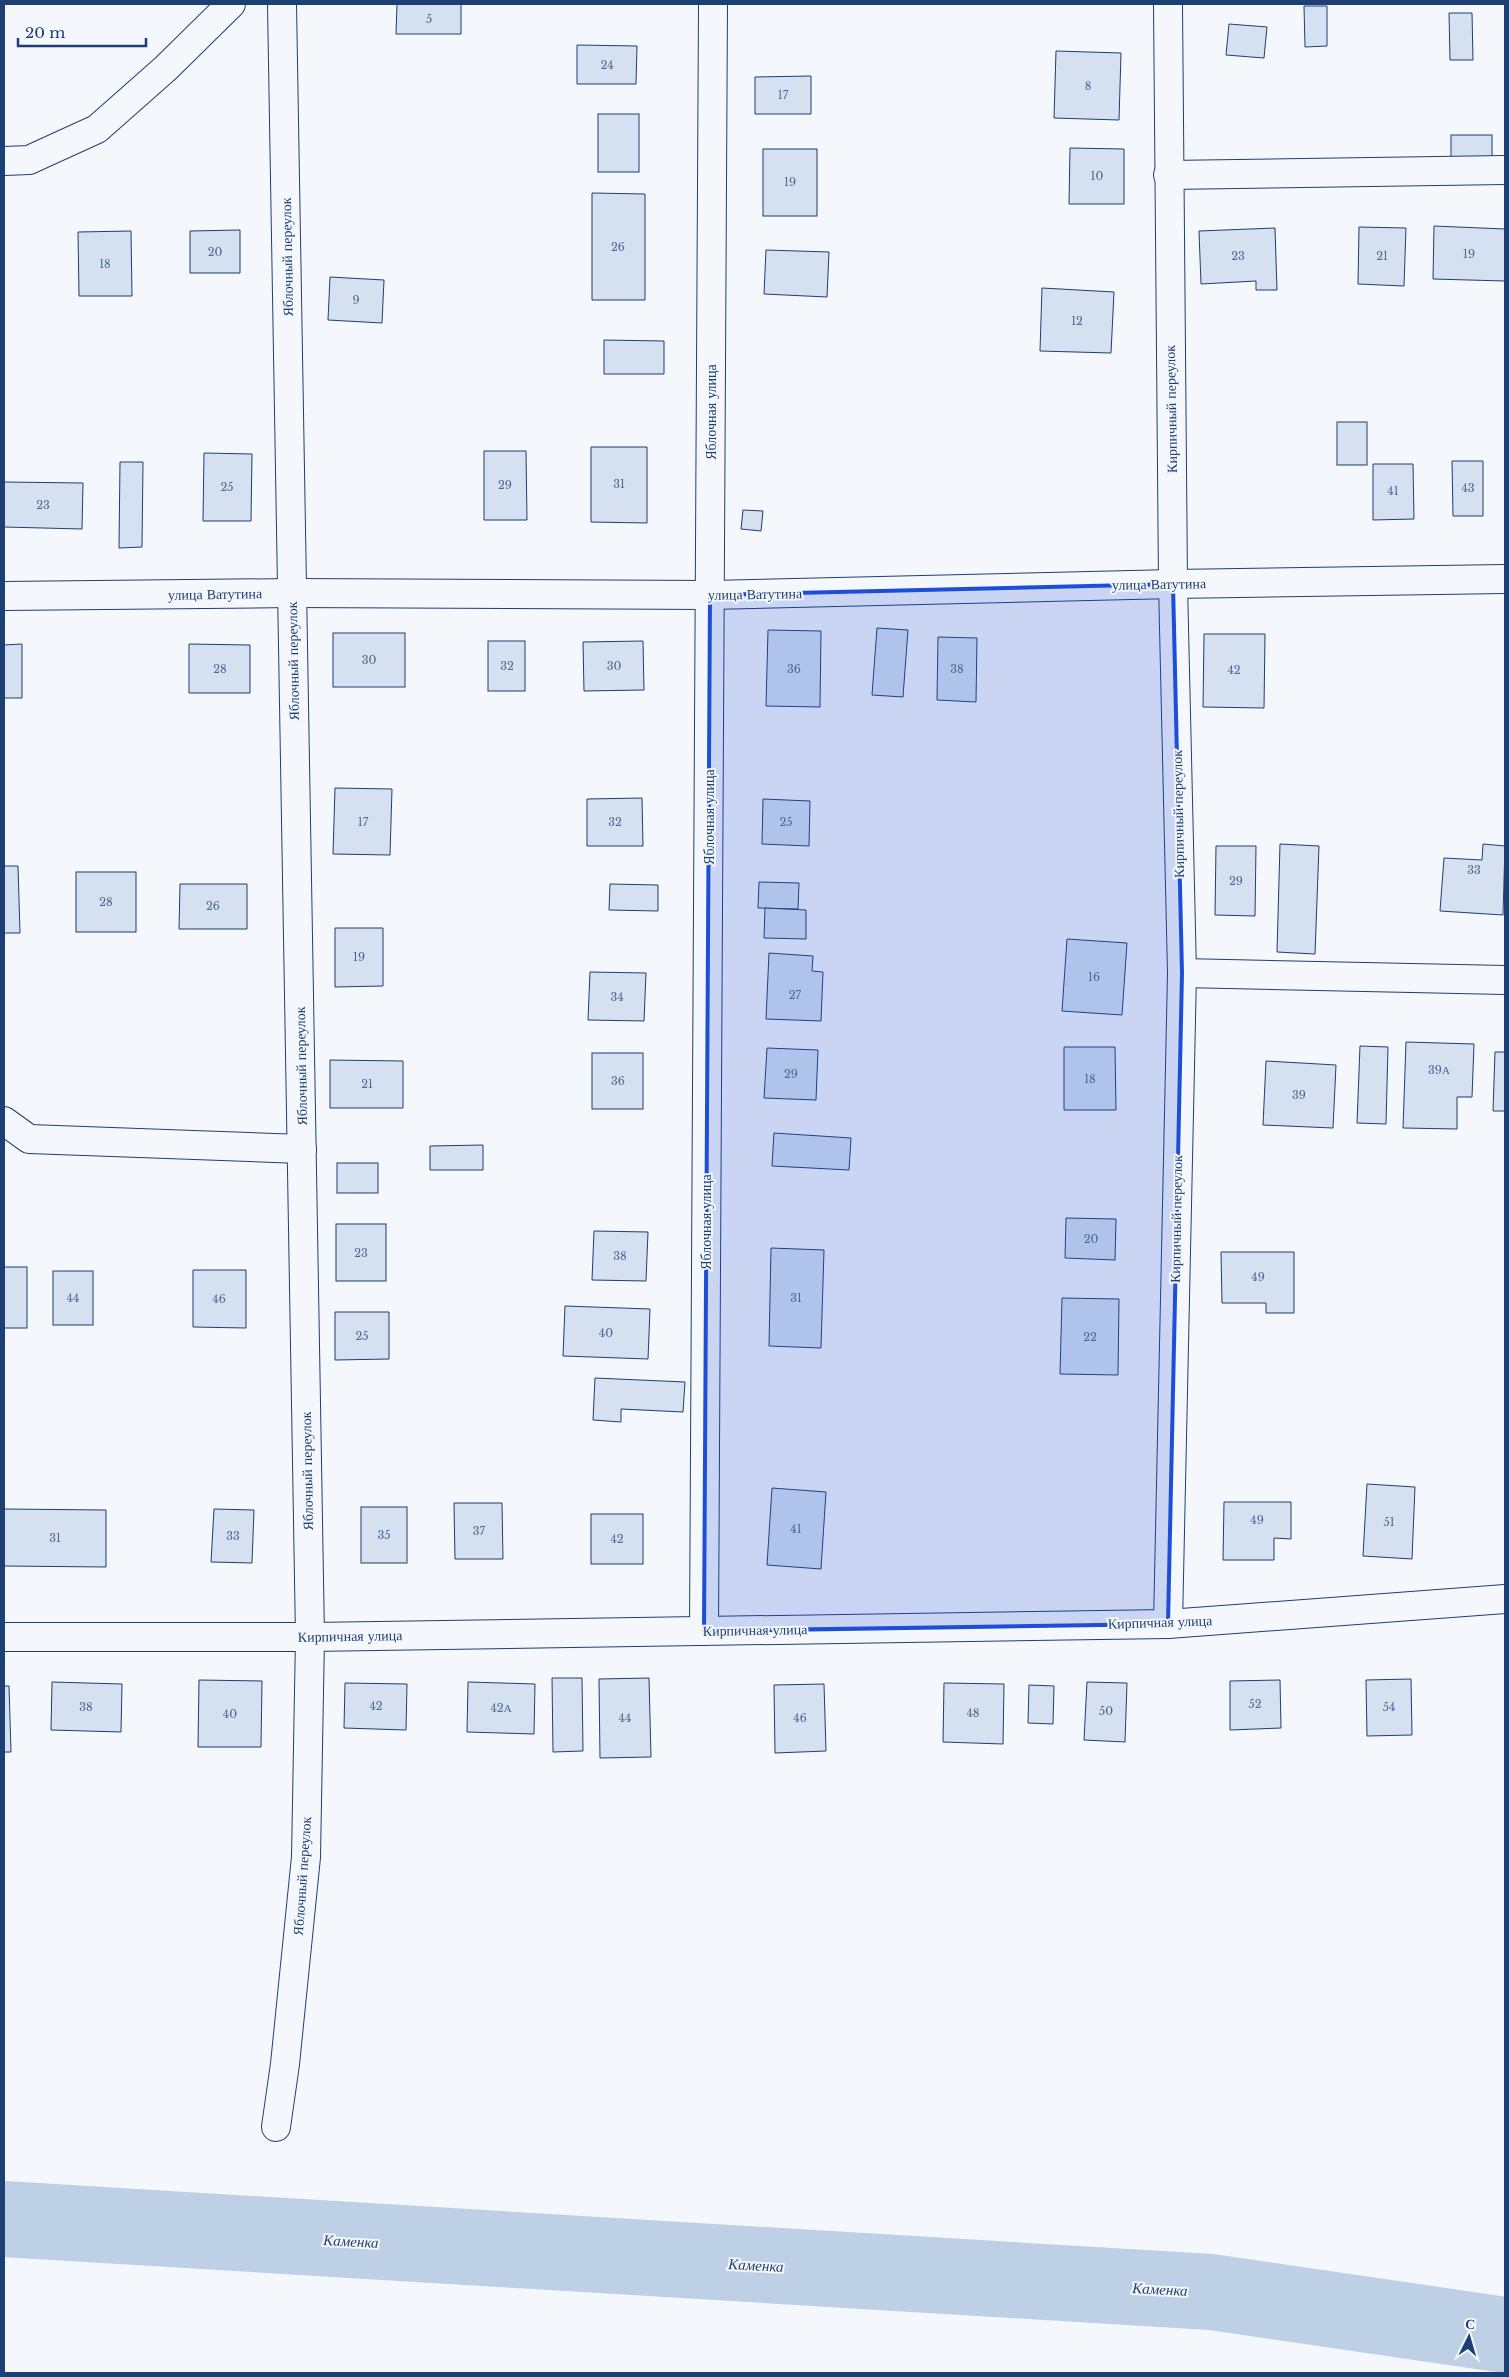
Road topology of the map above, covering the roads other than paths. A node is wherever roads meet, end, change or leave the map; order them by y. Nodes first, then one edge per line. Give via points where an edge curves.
1 (231, 4) edge
2 (282, 4) edge
3 (713, 4) edge
4 (1168, 4) edge
5 (4, 161) edge
6 (1505, 170) edge
7 (1168, 175) junction
8 (1505, 578) edge
9 (1173, 584) junction
10 (292, 593) junction
11 (710, 595) junction
12 (4, 596) edge
13 (1182, 973) junction
14 (1505, 980) edge
15 (4, 1121) edge
16 (302, 1150) junction
17 (1505, 1599) edge
18 (1168, 1624) junction
19 (704, 1631) junction
20 (4, 1637) edge
21 (310, 1637) junction
22 (276, 2127) dead end

1 - 5 street via 97,129 29,160
2 - 10 street, Яблочный переулок
3 - 11 street, Яблочная улица
4 - 7 street, Кирпичный переулок
6 - 7 street
7 - 9 street, Кирпичный переулок
8 - 9 street, улица Ватутина
9 - 11 street, улица Ватутина
9 - 13 street, Кирпичный переулок
10 - 11 street, улица Ватутина
10 - 12 street, улица Ватутина
10 - 16 street, Яблочный переулок
11 - 19 street, Яблочная улица
13 - 14 street
13 - 18 street, Кирпичный переулок
15 - 16 street via 29,1139
16 - 21 street, Яблочный переулок
17 - 18 street, Кирпичная улица
18 - 19 street, Кирпичная улица
19 - 21 street, Кирпичная улица
20 - 21 street, Кирпичная улица
21 - 22 street, Яблочный переулок via 306,1857

